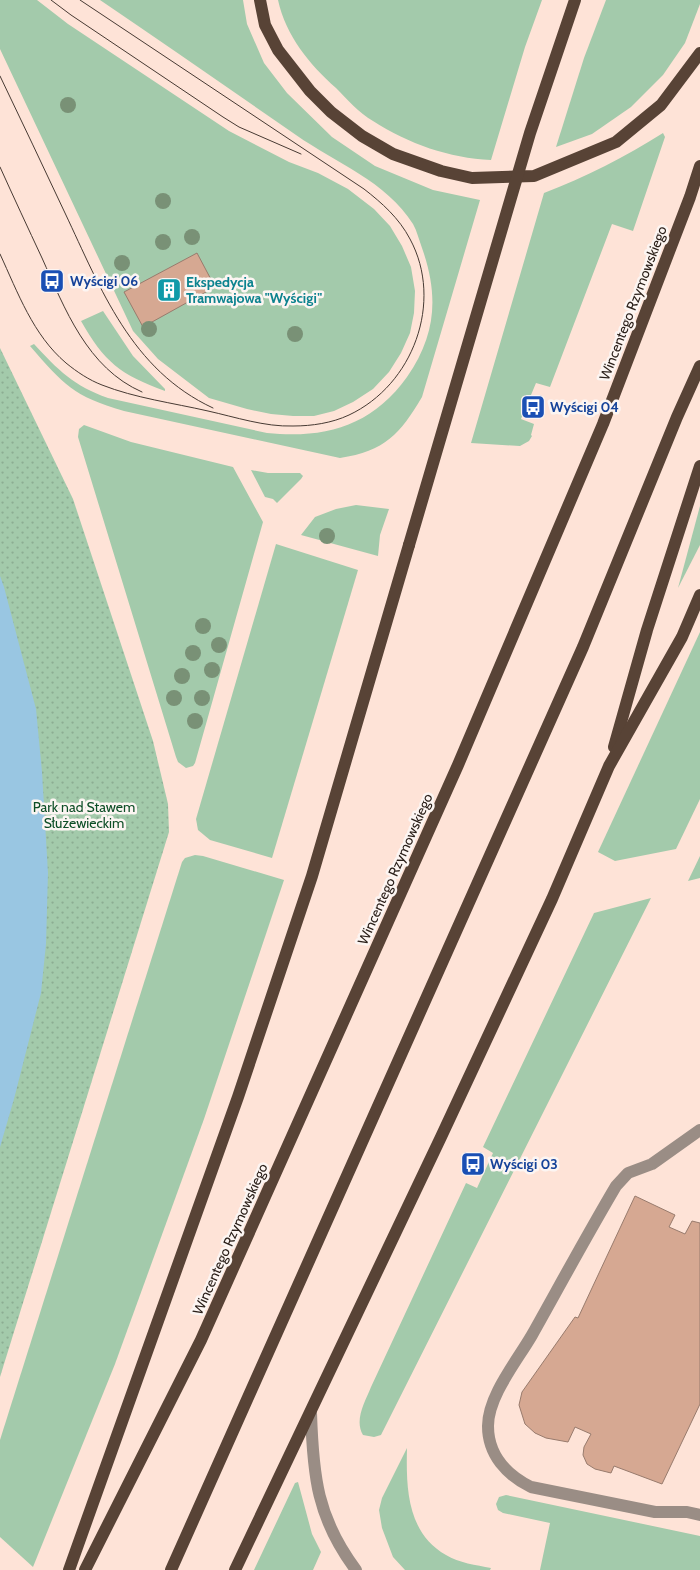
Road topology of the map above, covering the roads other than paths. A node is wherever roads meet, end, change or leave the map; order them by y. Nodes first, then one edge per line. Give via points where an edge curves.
1 (260, 0) edge
2 (575, 0) edge
3 (700, 53) edge
4 (700, 166) edge
5 (700, 366) edge
6 (700, 466) edge
7 (700, 595) edge
8 (609, 766) junction
9 (700, 1130) edge
10 (310, 1413) junction
11 (700, 1515) edge
12 (69, 1570) edge
13 (84, 1570) edge
14 (172, 1570) edge
15 (235, 1570) edge
16 (356, 1570) edge

1 - 3 main road via 265,25 278,50 331,112 393,154 472,178 534,176 616,142 661,105
2 - 12 main road, bridge via 530,132 306,894 235,1106
4 - 13 main road, Wincentego Rzymowskiego via 603,424 458,765 201,1340
5 - 14 main road via 575,664
6 - 8 main road via 647,630
7 - 8 main road via 682,637
8 - 10 main road via 552,899
9 - 11 street via 652,1164 628,1173 616,1186 494,1397 488,1428 496,1458 518,1480 531,1487 655,1512
10 - 15 main road
10 - 16 street via 312,1455 321,1505 335,1539

